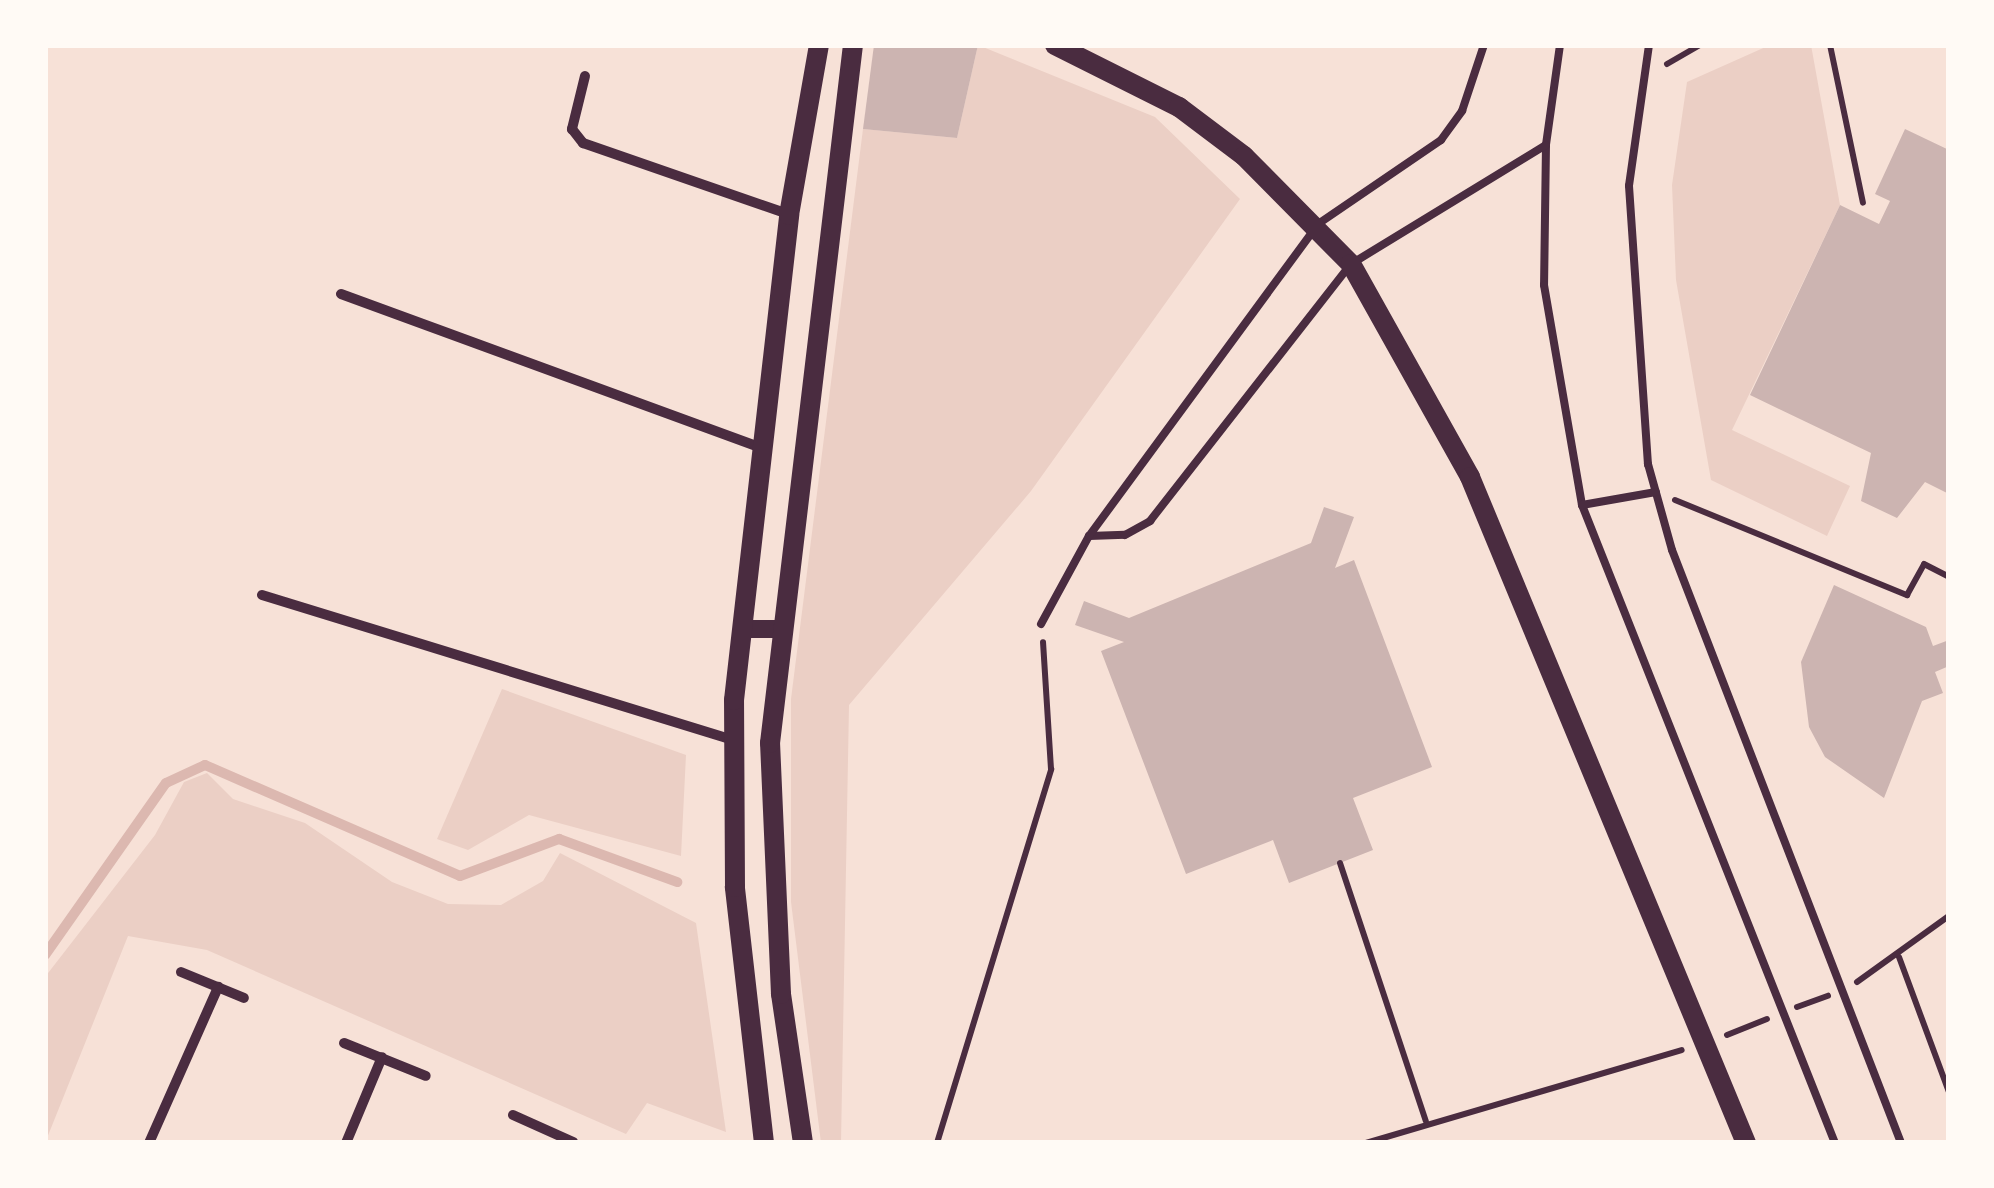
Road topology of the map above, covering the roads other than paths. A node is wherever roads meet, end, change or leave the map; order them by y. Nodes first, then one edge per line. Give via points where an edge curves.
1 (819, 45) edge
2 (853, 45) edge
3 (1055, 45) edge
4 (1484, 45) edge
5 (1560, 45) edge
6 (1648, 45) edge
7 (585, 76) dead end
8 (1546, 145) junction
9 (789, 214) junction
10 (1318, 224) junction
11 (1352, 264) junction
12 (341, 294) dead end
13 (762, 448) junction
14 (1656, 492) junction
15 (1582, 505) junction
16 (1090, 536) junction
17 (262, 594) dead end
18 (1042, 624) road end
19 (743, 628) junction
20 (780, 630) junction
21 (732, 740) junction
22 (181, 972) dead end
23 (218, 987) junction
24 (244, 998) dead end
25 (344, 1043) dead end
26 (382, 1057) junction
27 (426, 1076) dead end
28 (513, 1115) dead end
29 (546, 1130) junction
30 (573, 1142) edge
31 (149, 1143) edge
32 (346, 1143) edge
33 (541, 1143) edge
34 (764, 1143) edge
35 (803, 1143) edge
36 (1746, 1143) edge
37 (1835, 1143) edge
38 (1901, 1143) edge

1 - 9 main road
2 - 20 main road
3 - 10 main road via 1180,108
4 - 10 lane via 1462,111 1442,140
5 - 8 lane
6 - 14 lane via 1629,186 1631,284
7 - 9 street via 572,129 583,143
8 - 11 lane
8 - 15 lane via 1544,285
9 - 13 main road
10 - 11 main road
10 - 16 lane
11 - 16 lane via 1150,521 1124,535
11 - 36 main road via 1470,477
12 - 13 street
13 - 19 main road
14 - 15 lane
14 - 38 lane
15 - 37 lane via 1788,1010
16 - 18 lane
17 - 21 street
19 - 20 street
19 - 21 main road
20 - 35 main road via 772,839
21 - 34 main road via 735,887
22 - 23 street
23 - 24 street
23 - 31 street
25 - 26 street
26 - 27 street
26 - 32 street
28 - 29 street
29 - 30 street
29 - 33 street

